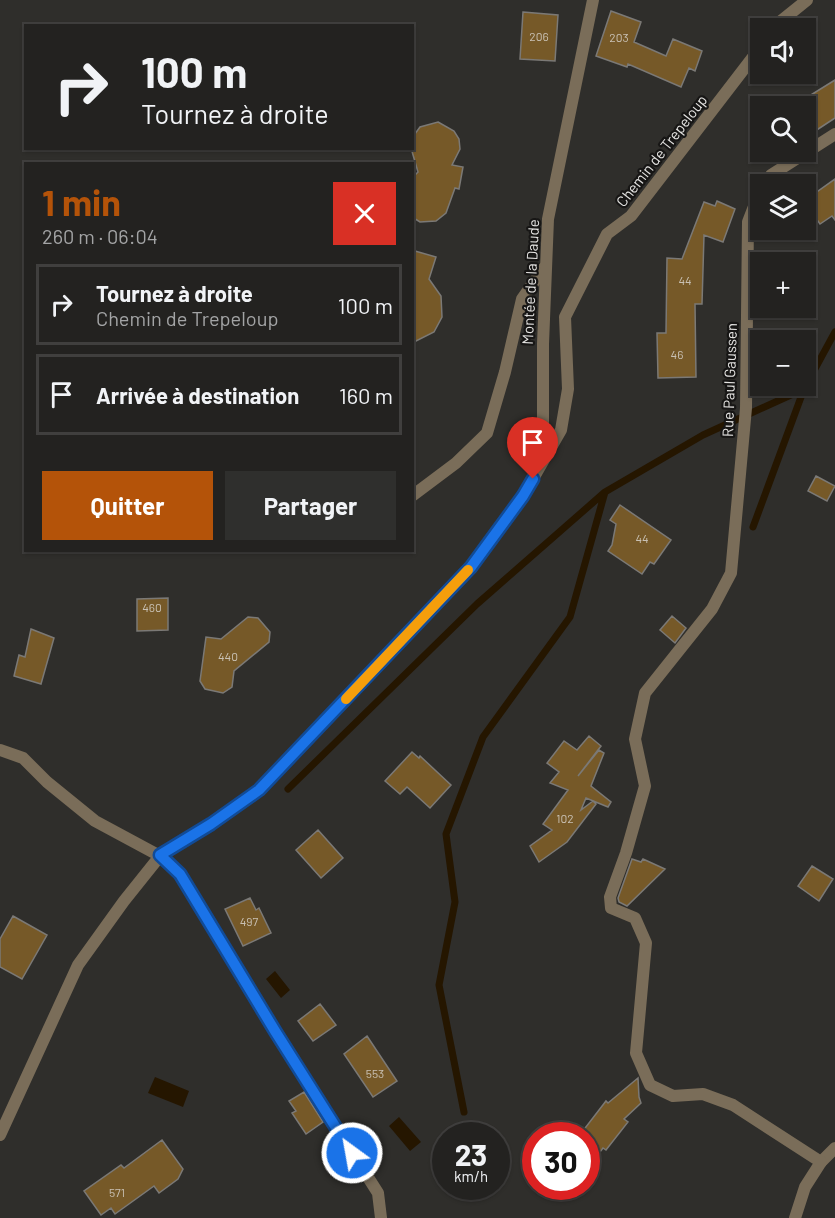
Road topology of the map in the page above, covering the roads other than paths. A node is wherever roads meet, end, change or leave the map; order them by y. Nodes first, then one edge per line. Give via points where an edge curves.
1 (593, 0) edge
2 (807, 0) edge
3 (785, 18) edge
4 (750, 61) edge
5 (835, 134) edge
6 (771, 174) edge
7 (750, 217) edge
8 (544, 268) junction
9 (543, 461) junction
10 (414, 494) edge
11 (0, 750) edge
12 (160, 855) junction
13 (0, 1135) edge
14 (835, 1149) edge
15 (821, 1162) junction
16 (381, 1218) edge
17 (795, 1218) edge

1 - 8 street, Montée de la Daude via 548,219
2 - 3 street
4 - 9 street, Chemin de Trepeloup via 631,216 607,234 565,317 568,389 561,430
5 - 6 street
7 - 15 street, Rue Paul Gaussen via 746,408 731,573 712,609 645,693 635,739 645,786 610,897 611,908 635,918 646,943 636,1053 650,1085 673,1096 703,1094 733,1105
8 - 9 street, Montée de la Daude
8 - 10 street via 522,299 487,433
9 - 12 street, Chemin de Trepeloup via 523,496 471,567 259,790
11 - 12 street via 23,758 95,821
12 - 13 street, Chemin de Trepeloup via 78,965
12 - 16 street via 180,874 378,1193
14 - 15 street
15 - 17 street via 805,1187

